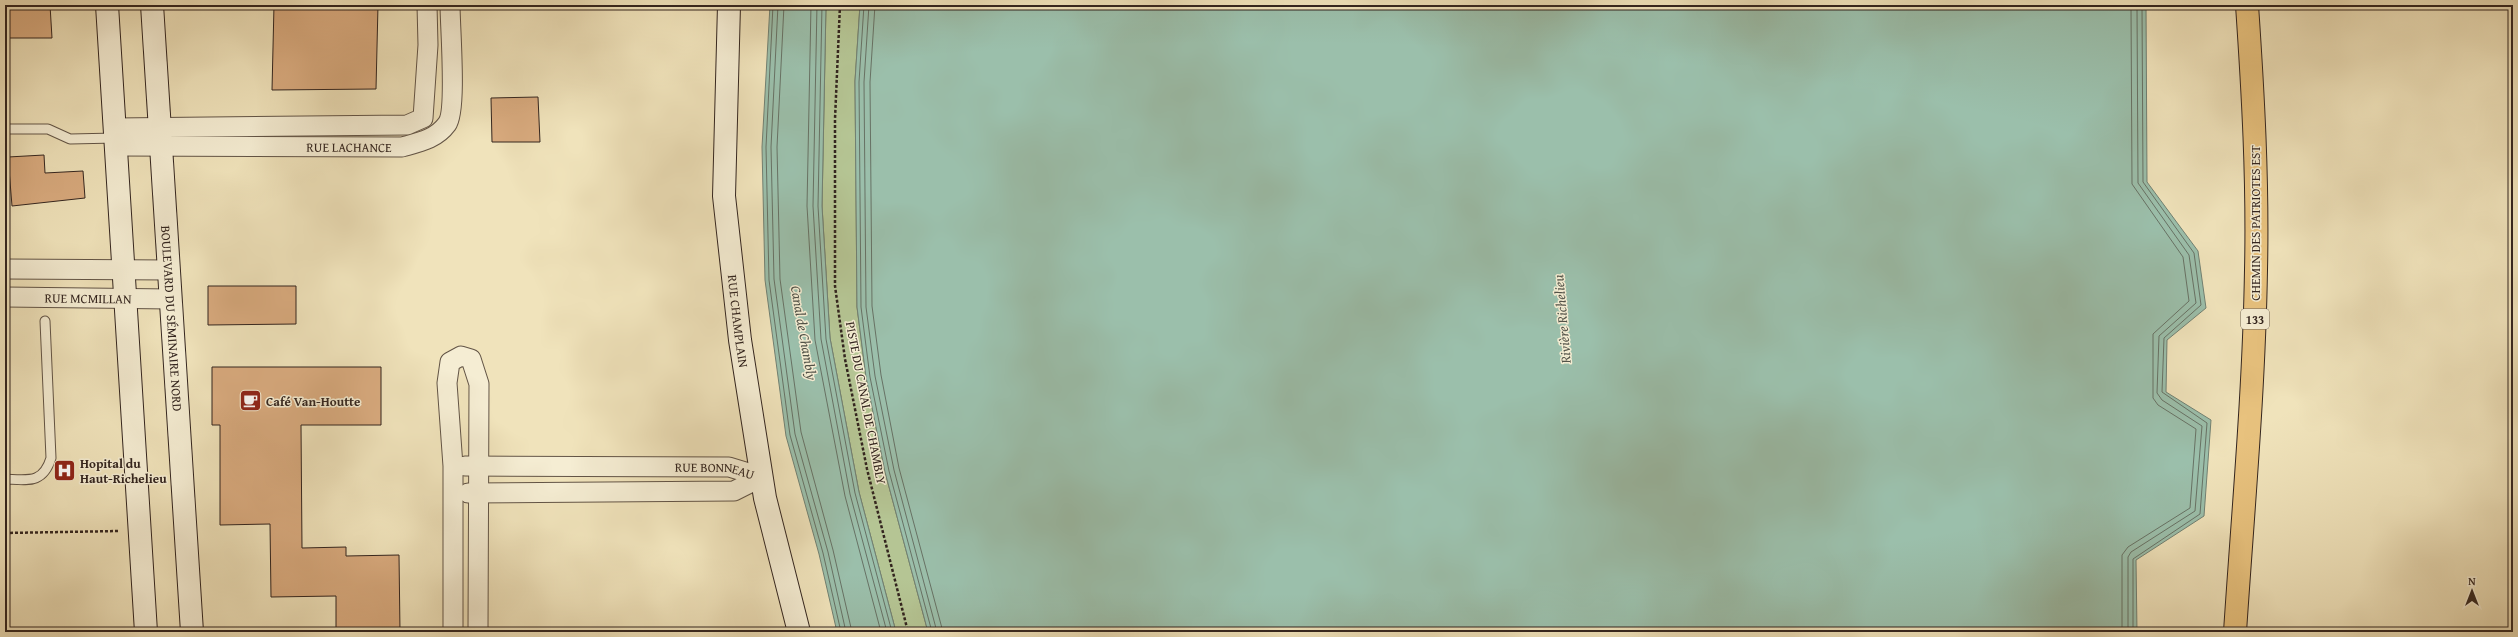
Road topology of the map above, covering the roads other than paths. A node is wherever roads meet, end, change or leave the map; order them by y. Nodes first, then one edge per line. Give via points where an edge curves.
1 (106, 5) edge
2 (152, 5) edge
3 (427, 5) edge
4 (450, 5) edge
5 (729, 5) edge
6 (2247, 5) edge
7 (428, 45) junction
8 (450, 45) junction
9 (423, 118) junction
10 (448, 123) junction
11 (5, 129) edge
12 (162, 136) junction
13 (242, 136) junction
14 (116, 137) junction
15 (124, 268) junction
16 (5, 269) edge
17 (169, 270) junction
18 (5, 297) edge
19 (126, 298) junction
20 (171, 299) junction
21 (45, 321) dead end
22 (453, 466) junction
23 (477, 467) junction
24 (762, 477) junction
25 (5, 479) edge
26 (452, 493) junction
27 (479, 493) junction
28 (478, 594) junction
29 (453, 596) junction
30 (146, 632) edge
31 (192, 632) edge
32 (453, 632) edge
33 (478, 632) edge
34 (799, 632) edge
35 (2235, 632) edge

1 - 14 main road
2 - 12 main road, BOULEVARD DU SÉMINAIRE NORD
3 - 7 street
4 - 8 street
5 - 24 main road, RUE CHAMPLAIN via 724,196 740,340
6 - 35 main road, CHEMIN DES PATRIOTES EST / 133 via 2256,164 2256,270 2249,439
7 - 8 street
7 - 9 street
8 - 10 street via 453,105
9 - 10 street
9 - 13 street, RUE LACHANCE via 407,125
10 - 13 street, RUE LACHANCE via 429,140 402,147
11 - 14 lane via 48,129 70,139
12 - 13 street, RUE LACHANCE
12 - 14 street, RUE LACHANCE
12 - 17 main road, BOULEVARD DU SÉMINAIRE NORD
14 - 15 main road
15 - 16 street
15 - 17 street
15 - 19 main road
17 - 20 main road, BOULEVARD DU SÉMINAIRE NORD
18 - 19 street, RUE MCMILLAN
19 - 20 street, RUE MCMILLAN
19 - 30 main road
20 - 31 main road, BOULEVARD DU SÉMINAIRE NORD
21 - 25 lane via 51,458 48,470 40,477 30,480
22 - 23 street, RUE BONNEAU
22 - 23 street via 447,383 450,362 461,356 471,359 479,384
22 - 26 street
23 - 24 street, RUE BONNEAU via 729,467
23 - 27 street
24 - 27 street, RUE BONNEAU via 734,491
24 - 34 main road, RUE CHAMPLAIN
26 - 27 street, RUE BONNEAU
26 - 29 street
27 - 28 street
28 - 29 street
28 - 33 street
29 - 32 street

